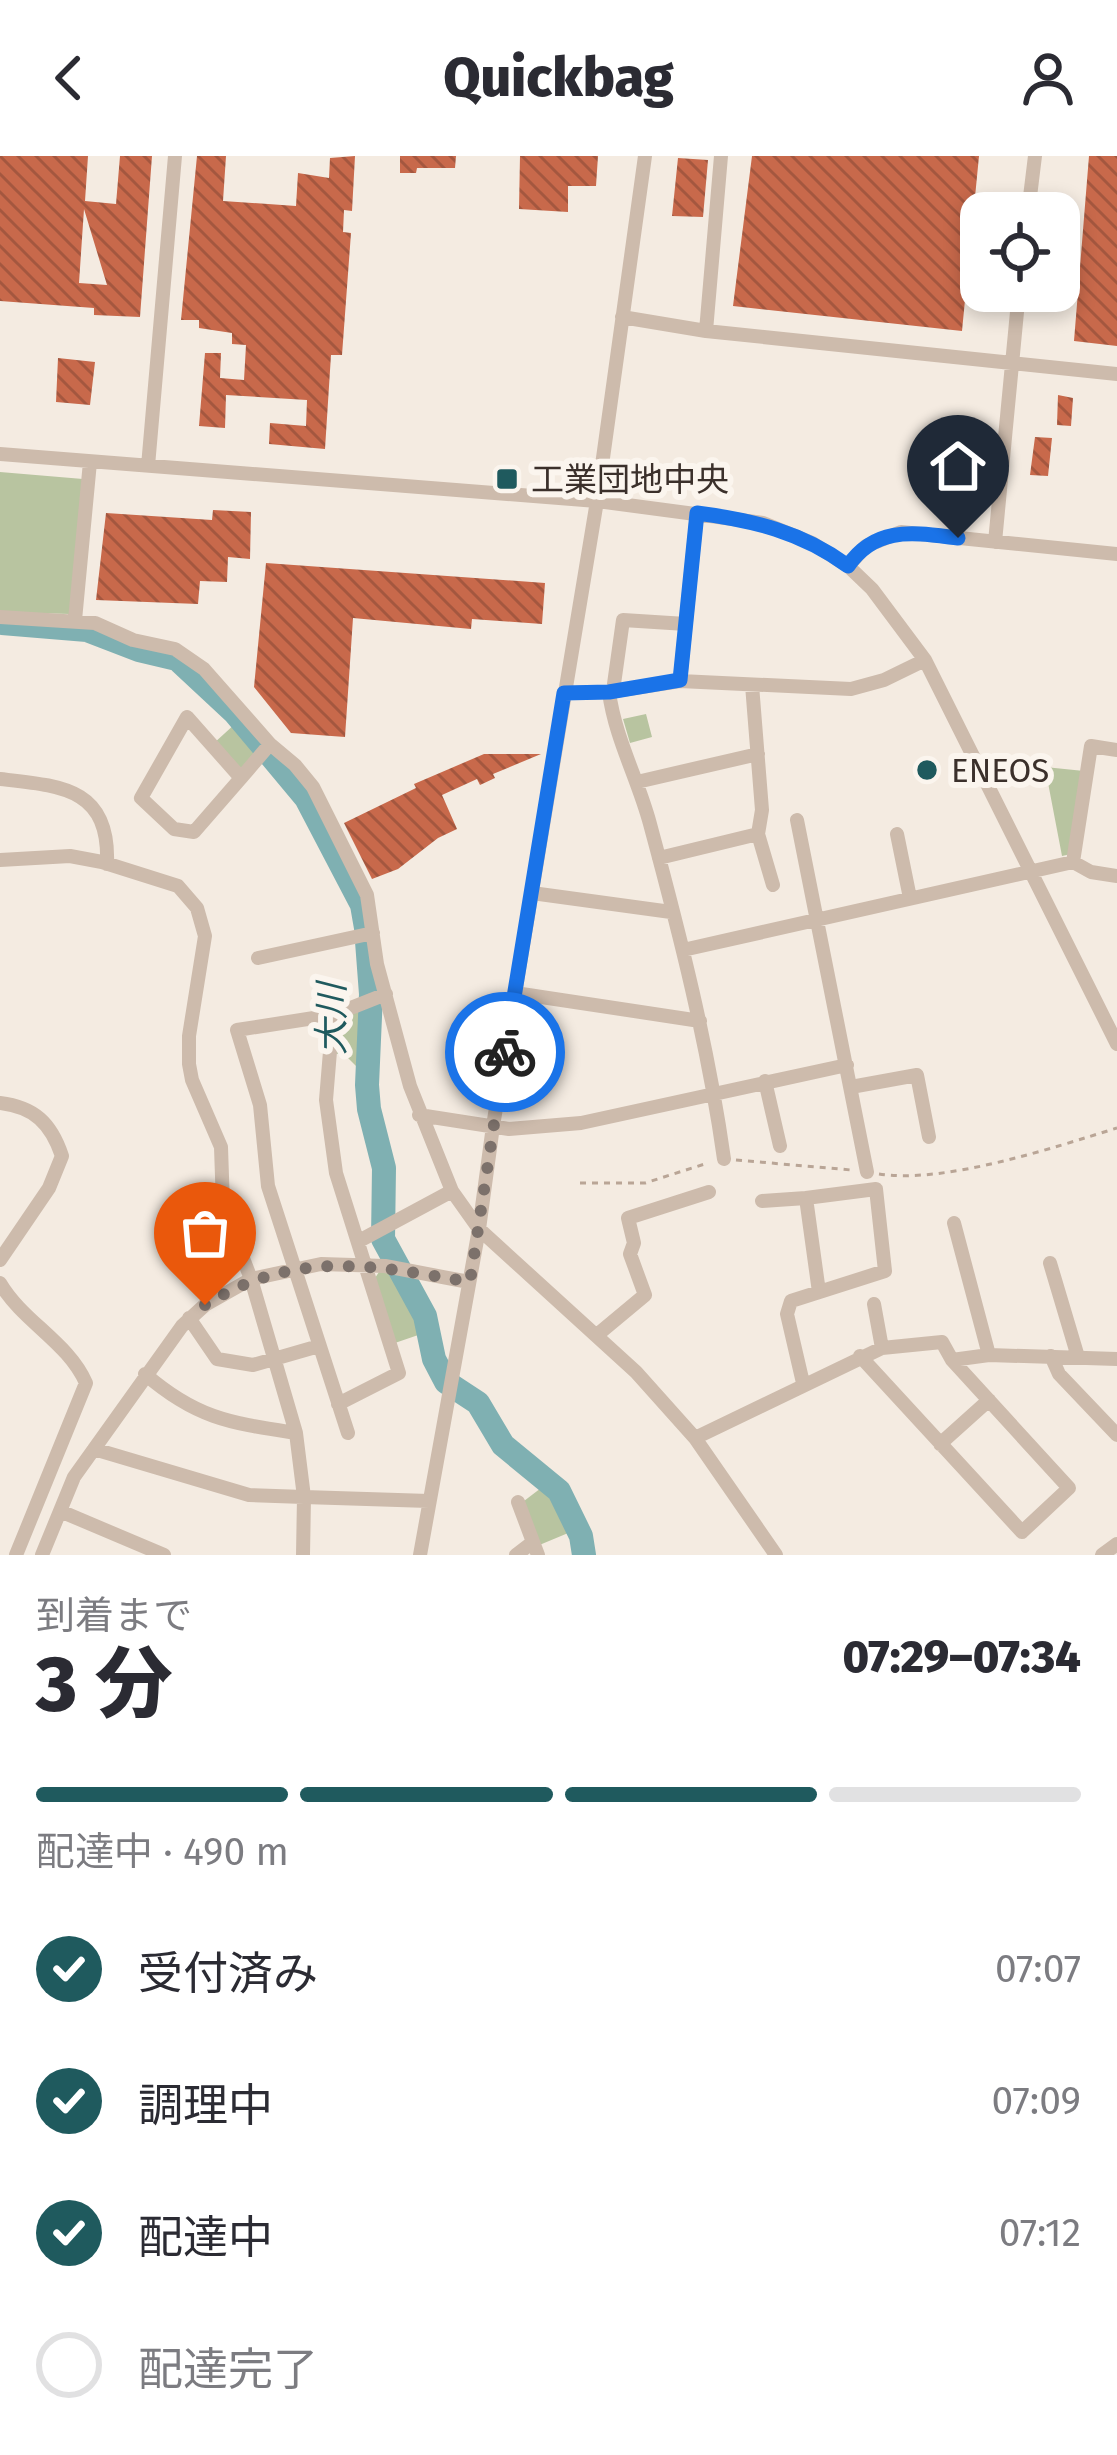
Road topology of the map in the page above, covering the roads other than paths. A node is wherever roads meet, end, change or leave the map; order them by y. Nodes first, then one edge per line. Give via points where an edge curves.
1 (175, 156) edge
2 (645, 156) edge
3 (722, 156) edge
4 (1035, 156) edge
5 (1031, 192) edge
6 (1018, 312) edge
7 (622, 317) junction
8 (706, 331) junction
9 (1014, 362) junction
10 (1117, 374) edge
11 (0, 454) edge
12 (90, 462) junction
13 (148, 466) junction
14 (597, 501) junction
15 (697, 513) junction
16 (995, 542) junction
17 (1117, 554) edge
18 (848, 566) junction
19 (0, 617) edge
20 (75, 620) junction
21 (686, 625) junction
22 (925, 660) junction
23 (680, 680) junction
24 (752, 685) junction
25 (611, 691) junction
26 (564, 693) junction
27 (270, 744) junction
28 (1117, 750) edge
29 (758, 754) junction
30 (241, 778) junction
31 (0, 779) edge
32 (637, 782) junction
33 (797, 820) dead end
34 (758, 834) junction
35 (897, 835) dead end
36 (658, 858) junction
37 (0, 860) edge
38 (1072, 862) junction
39 (107, 864) junction
40 (1030, 870) junction
41 (1117, 876) edge
42 (773, 885) dead end
43 (532, 893) junction
44 (910, 898) junction
45 (671, 912) junction
46 (818, 920) junction
47 (373, 933) junction
48 (683, 950) junction
49 (258, 958) dead end
50 (515, 993) junction
51 (376, 999) junction
52 (333, 1015) junction
53 (700, 1022) junction
54 (1117, 1044) edge
55 (847, 1066) junction
56 (765, 1081) junction
57 (851, 1088) junction
58 (715, 1092) junction
59 (0, 1102) edge
60 (419, 1115) junction
61 (493, 1126) junction
62 (929, 1137) dead end
63 (780, 1146) dead end
64 (724, 1159) road end
65 (867, 1172) road end
66 (452, 1191) junction
67 (709, 1192) dead end
68 (806, 1198) junction
69 (762, 1201) dead end
70 (954, 1223) dead end
71 (479, 1228) junction
72 (364, 1239) junction
73 (0, 1260) edge
74 (1050, 1263) dead end
75 (365, 1264) junction
76 (296, 1268) junction
77 (250, 1280) junction
78 (470, 1282) junction
79 (0, 1283) edge
80 (819, 1292) junction
81 (874, 1304) dead end
82 (189, 1318) junction
83 (597, 1335) junction
84 (319, 1346) junction
85 (882, 1348) junction
86 (988, 1355) junction
87 (1051, 1356) junction
88 (860, 1357) junction
89 (1078, 1357) junction
90 (1117, 1358) edge
91 (275, 1359) junction
92 (952, 1360) junction
93 (146, 1374) junction
94 (803, 1383) junction
95 (988, 1400) junction
96 (338, 1404) junction
97 (296, 1433) junction
98 (348, 1433) dead end
99 (1117, 1435) edge
100 (695, 1438) junction
101 (940, 1444) junction
102 (94, 1449) junction
103 (304, 1497) junction
104 (429, 1501) junction
105 (518, 1502) dead end
106 (60, 1511) junction
107 (1117, 1544) edge
108 (535, 1548) edge
109 (16, 1555) edge
110 (42, 1555) edge
111 (164, 1555) edge
112 (303, 1555) edge
113 (420, 1555) edge
114 (516, 1555) edge
115 (776, 1555) edge
116 (1102, 1555) edge

1 - 13 street
2 - 7 street
3 - 8 street
4 - 5 street
6 - 9 street
7 - 8 street
7 - 14 street
8 - 9 street
9 - 10 street
9 - 16 street
11 - 12 street
12 - 13 street
12 - 20 street
13 - 14 street
14 - 15 street
14 - 26 street
15 - 18 street via 764,523
15 - 21 street
16 - 17 street
16 - 18 street via 901,532 866,546
18 - 22 street
19 - 20 street
20 - 27 street via 190,657
21 - 23 street
21 - 25 street via 623,620
22 - 24 street via 851,689
22 - 40 street
23 - 24 street
23 - 25 street
24 - 29 street
25 - 26 street
25 - 32 street via 612,718
26 - 43 street
27 - 30 street
27 - 47 street via 320,800 367,896
28 - 38 street via 1091,746
29 - 32 street
29 - 34 street
30 - 30 street via 194,832 174,829 141,798 188,716
31 - 39 street via 88,799 104,825
32 - 36 street
33 - 46 street
34 - 36 street
34 - 42 street
35 - 44 street
36 - 45 street
37 - 39 street via 70,856
38 - 40 street
38 - 41 street
39 - 77 street via 178,886 202,922 189,1064 221,1147 223,1206
40 - 44 street
40 - 54 street
43 - 45 street
43 - 50 street
44 - 46 street
45 - 48 street
46 - 48 street
46 - 55 street
47 - 49 street
47 - 51 street
48 - 53 street
50 - 53 street
50 - 61 street
51 - 52 street
51 - 60 street
52 - 72 street via 326,1100 336,1173
52 - 76 street via 237,1030 260,1105 268,1186
53 - 58 street
55 - 56 street
55 - 57 street
56 - 58 street
56 - 63 street
57 - 62 street via 917,1075
57 - 65 street
58 - 61 street via 581,1123
58 - 64 street
59 - 73 street via 41,1118 62,1156
60 - 61 street
60 - 66 street
61 - 71 street
66 - 71 street
66 - 72 street
67 - 83 street via 628,1218 645,1295
68 - 69 street
68 - 80 street
68 - 80 street via 876,1189 885,1270
70 - 86 street
71 - 78 street
71 - 83 street
72 - 75 street
74 - 89 street
75 - 76 street
75 - 78 street
75 - 96 street via 399,1373
76 - 77 street
76 - 84 street
77 - 82 street
77 - 91 street
78 - 104 street
79 - 109 street via 12,1304 77,1362 86,1383
80 - 94 street via 790,1301 787,1314
81 - 85 street
82 - 91 street via 217,1359
82 - 93 street
83 - 100 street
84 - 91 street
84 - 96 street
85 - 88 street
85 - 92 street via 942,1342
86 - 87 street
86 - 92 street
87 - 89 street
87 - 99 street
88 - 94 street
88 - 101 street
89 - 90 street
91 - 97 street
92 - 95 street
93 - 97 street via 219,1420
93 - 102 street
94 - 100 street
95 - 101 street
95 - 101 street via 1069,1488 1022,1532
96 - 98 street
97 - 103 street
100 - 115 street
102 - 103 street via 249,1495
102 - 106 street
103 - 104 street
103 - 112 street
104 - 113 street
105 - 108 street
106 - 110 street
106 - 111 street
107 - 116 street
108 - 114 street

